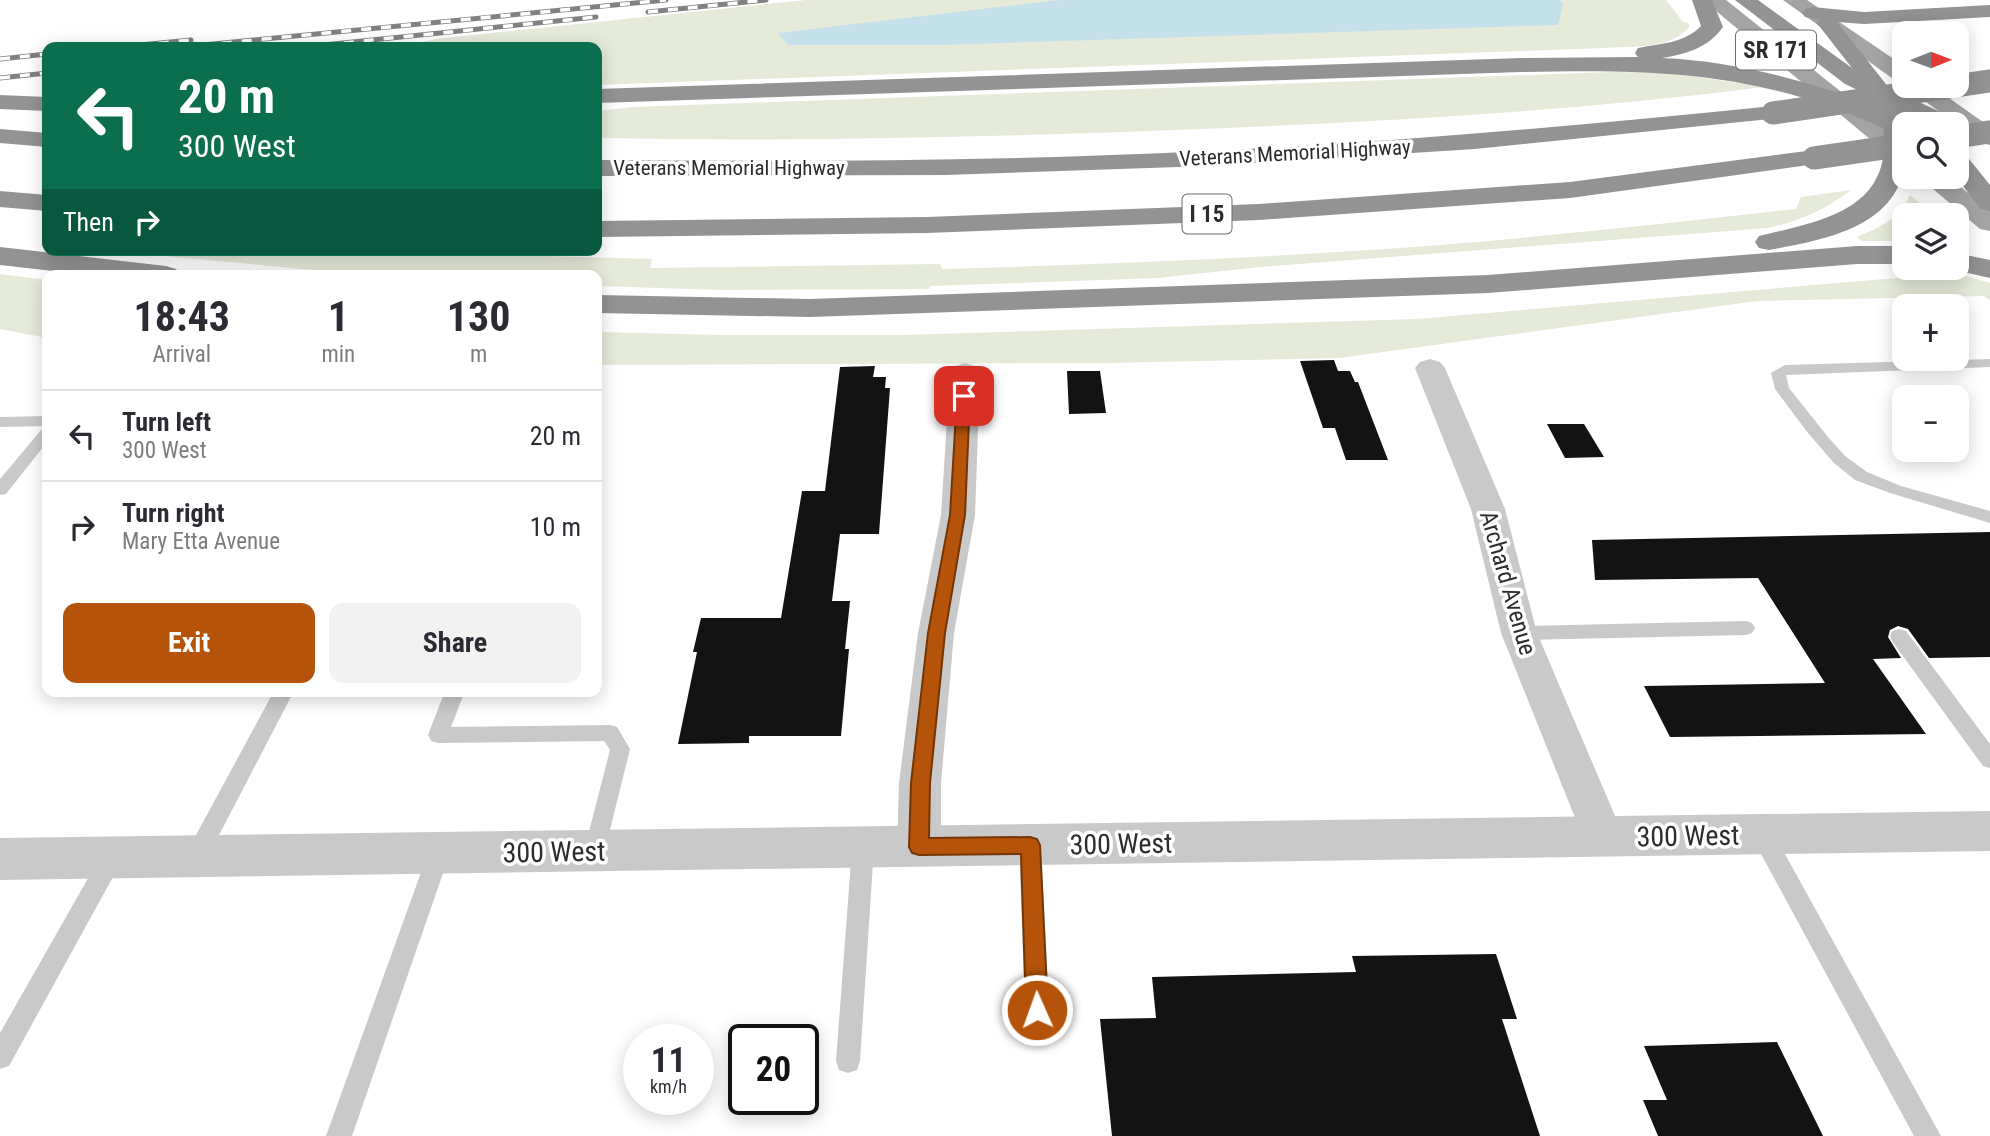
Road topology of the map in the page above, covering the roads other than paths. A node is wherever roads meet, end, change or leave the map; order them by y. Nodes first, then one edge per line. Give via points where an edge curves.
1 (1702, 0) edge
2 (1713, 0) edge
3 (1745, 0) edge
4 (1793, 0) edge
5 (1990, 10) edge
6 (1820, 18) junction
7 (1990, 23) edge
8 (1969, 30) edge
9 (1521, 65) junction
10 (1892, 68) edge
11 (1990, 81) edge
12 (1881, 95) junction
13 (602, 96) edge
14 (1934, 98) edge
15 (1839, 101) junction
16 (0, 102) edge
17 (42, 104) edge
18 (1915, 112) edge
19 (1892, 120) edge
20 (1990, 132) edge
21 (1969, 133) edge
22 (1892, 134) edge
23 (1969, 135) edge
24 (0, 136) edge
25 (42, 140) edge
26 (1990, 140) edge
27 (1892, 142) edge
28 (1969, 160) edge
29 (602, 168) edge
30 (1990, 170) edge
31 (1892, 171) edge
32 (1969, 176) edge
33 (1947, 189) edge
34 (0, 198) edge
35 (42, 202) edge
36 (1990, 203) edge
37 (1990, 223) edge
38 (602, 229) edge
39 (1892, 255) edge
40 (0, 256) edge
41 (1969, 265) edge
42 (1990, 269) edge
43 (122, 270) edge
44 (1209, 294) junction
45 (602, 304) edge
46 (1990, 363) edge
47 (1430, 368) dead end
48 (965, 372) dead end
49 (42, 421) edge
50 (0, 422) edge
51 (42, 438) edge
52 (0, 490) edge
53 (1990, 517) edge
54 (1746, 628) dead end
55 (1519, 633) junction
56 (1899, 636) dead end
57 (281, 697) edge
58 (452, 697) edge
59 (1990, 760) edge
60 (1990, 831) edge
61 (1762, 834) junction
62 (1603, 837) junction
63 (1030, 845) junction
64 (919, 847) junction
65 (863, 848) junction
66 (594, 851) junction
67 (439, 853) junction
68 (197, 856) junction
69 (112, 858) junction
70 (0, 859) edge
71 (1037, 1010) dead end
72 (0, 1058) edge
73 (848, 1060) dead end
74 (339, 1136) edge
75 (1928, 1136) edge

1 - 9 highway via 1712,27 1701,40 1674,50
2 - 15 main road, SR 171
3 - 12 highway via 1824,61
4 - 6 main road, SR 171
5 - 6 highway
6 - 10 main road, SR 171
6 - 12 highway
7 - 8 highway
9 - 13 highway
9 - 15 highway via 1642,64 1708,69
11 - 29 highway, Veterans Memorial Highway / I 15, bridge via 1773,113 1280,155 916,168
12 - 18 highway
12 - 19 highway
14 - 26 main road, SR 171
15 - 22 main road, SR 171
16 - 17 highway
20 - 23 highway, bridge
21 - 26 highway
24 - 25 highway
27 - 38 highway, I 15, bridge via 1814,159 1570,190 1259,212 927,225
28 - 30 highway
31 - 44 highway via 1871,204 1845,221 1810,234 1762,243 1416,271
32 - 36 highway
33 - 37 main road
34 - 35 highway
39 - 44 highway via 1488,284
40 - 43 highway
41 - 42 highway
44 - 45 highway via 810,308
46 - 53 lane via 1785,369 1778,373 1782,389 1848,468 1882,484
47 - 55 street, Archard Avenue via 1488,509
48 - 64 street via 958,515 936,633 920,783
49 - 50 lane
51 - 52 lane
54 - 55 lane
55 - 62 street, Archard Avenue
56 - 59 lane
57 - 68 lane
58 - 66 lane via 438,735 610,733 620,749
60 - 61 street, 300 West
61 - 62 street, 300 West
61 - 75 lane
62 - 63 street, 300 West
63 - 64 street, 300 West
63 - 71 lane
64 - 65 street, 300 West
65 - 66 street, 300 West
65 - 73 lane
66 - 67 street, 300 West
67 - 68 street, 300 West
67 - 74 lane
68 - 69 street, 300 West
69 - 70 street, 300 West
69 - 72 lane

